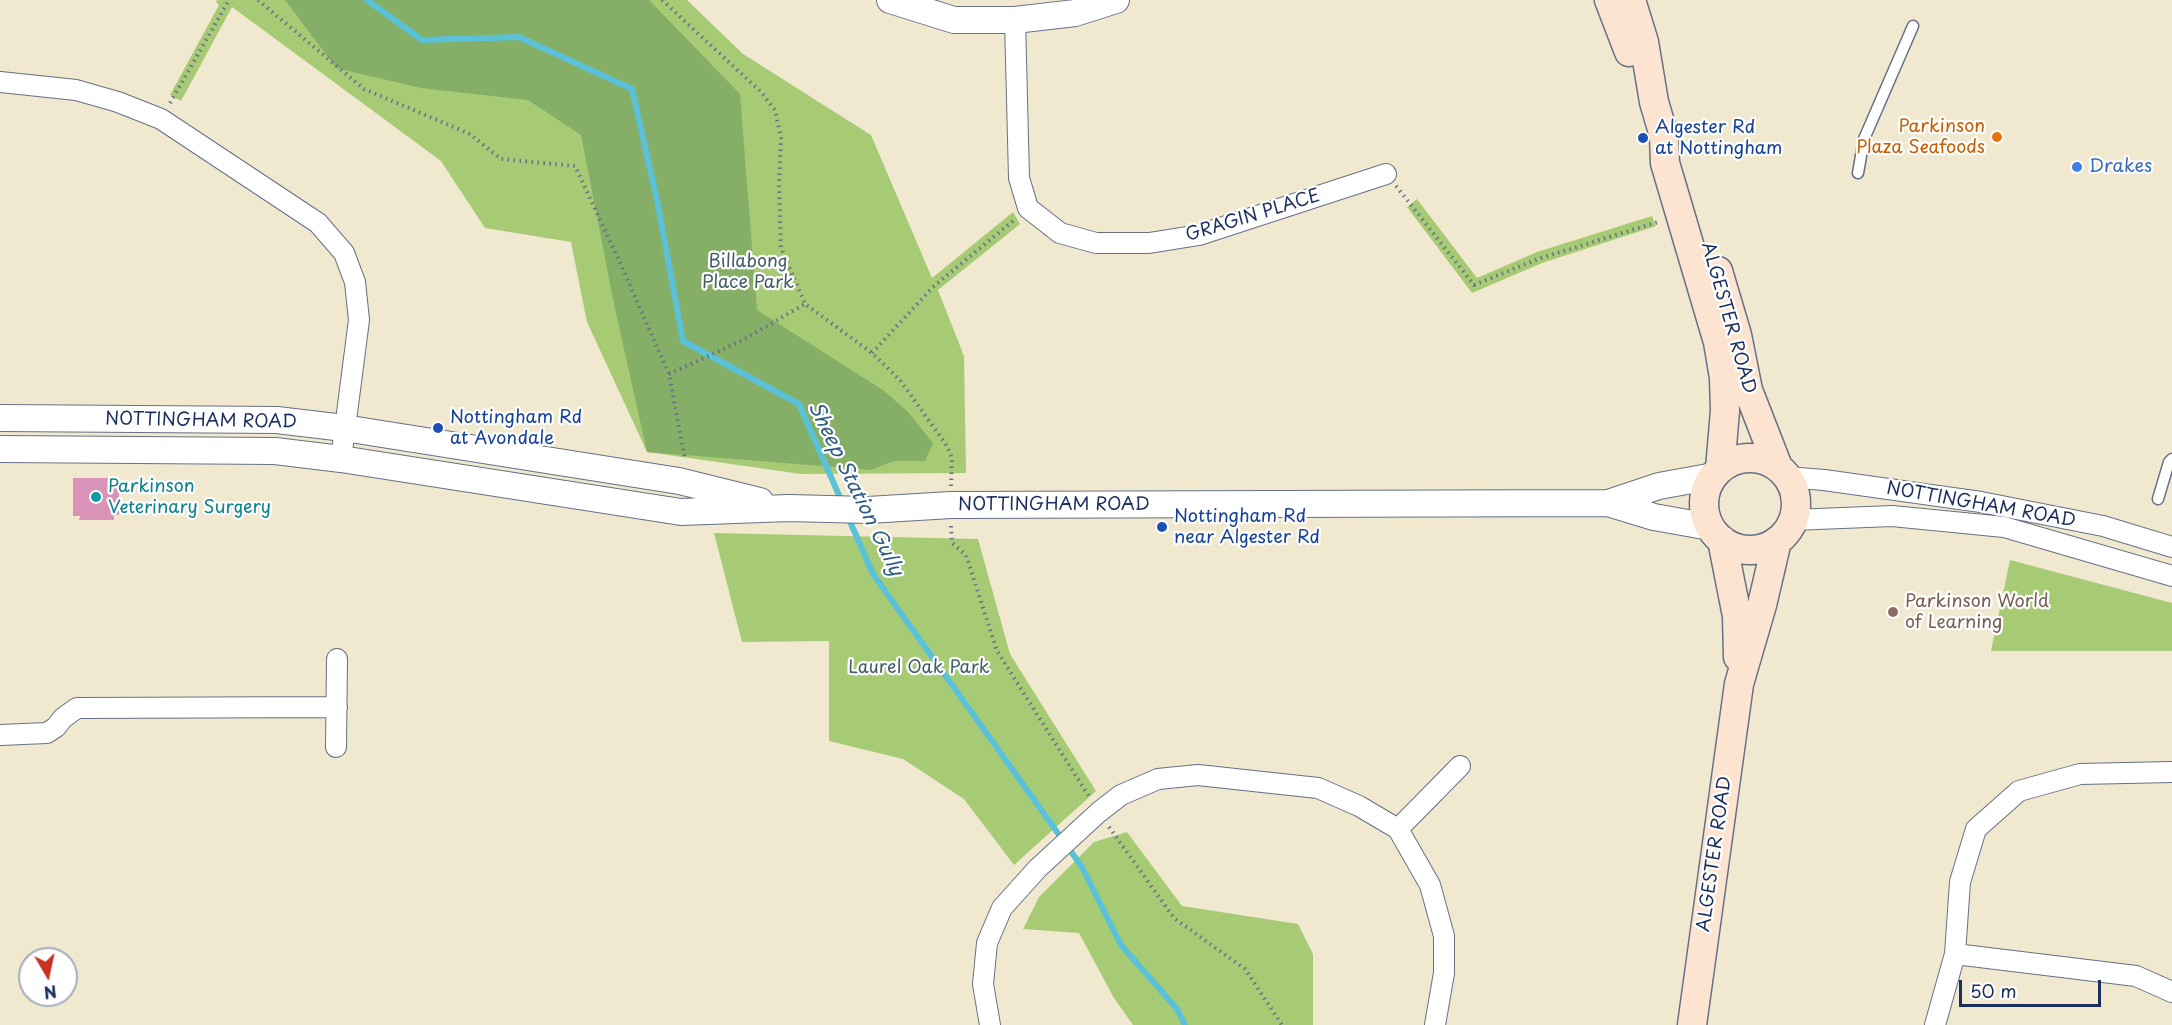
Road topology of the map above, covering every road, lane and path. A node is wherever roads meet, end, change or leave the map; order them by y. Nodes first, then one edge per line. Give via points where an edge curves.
1 (229, 0) edge
2 (258, 0) edge
3 (890, 0) edge
4 (1116, 0) edge
5 (1609, 0) edge
6 (1631, 0) edge
7 (1015, 20) junction
8 (1912, 26) dead end
9 (0, 82) edge
10 (1654, 102) junction
11 (161, 119) junction
12 (1664, 136) junction
13 (1858, 173) dead end
14 (1386, 174) joint
15 (1028, 208) junction
16 (1660, 229) dead end
17 (805, 304) dead end
18 (872, 353) dead end
19 (669, 374) junction
20 (0, 418) edge
21 (344, 428) junction
22 (0, 448) edge
23 (341, 459) junction
24 (2172, 459) edge
25 (686, 467) dead end
26 (1717, 472) junction
27 (1782, 472) junction
28 (2158, 499) dead end
29 (1608, 502) junction
30 (789, 508) junction
31 (1785, 530) junction
32 (1716, 533) junction
33 (2172, 547) edge
34 (2172, 576) edge
35 (337, 660) dead end
36 (1739, 684) junction
37 (337, 707) junction
38 (0, 735) edge
39 (336, 747) dead end
40 (1460, 766) dead end
41 (2172, 772) edge
42 (1398, 829) junction
43 (1955, 954) junction
44 (2172, 992) edge
45 (990, 1025) edge
46 (1435, 1025) edge
47 (1692, 1025) edge
48 (1935, 1025) edge

1 - 11 path
2 - 19 path via 364,89 470,134 501,159 575,166
3 - 7 street via 954,20
4 - 7 street via 1075,13
5 - 10 main road, ALGESTER ROAD
6 - 10 main road, ALGESTER ROAD via 1644,42
7 - 15 street via 1019,178
8 - 13 lane via 1864,139
9 - 11 street via 76,90
10 - 12 main road, ALGESTER ROAD
11 - 21 street via 318,223 344,253 355,282 358,320
12 - 26 main road, ALGESTER ROAD via 1665,163 1712,322 1724,378 1725,411
12 - 27 main road, ALGESTER ROAD via 1678,159 1722,283 1748,390
14 - 15 street, GRAGIN PLACE via 1199,235 1149,243 1096,243 1060,234
14 - 16 path via 1474,285 1538,259 1658,222
15 - 18 path via 933,287
17 - 19 path via 743,340
19 - 25 path
20 - 21 street, NOTTINGHAM ROAD via 277,420
21 - 23 street
21 - 30 street, NOTTINGHAM ROAD via 679,481
22 - 23 street, NOTTINGHAM ROAD via 275,451
23 - 30 street, NOTTINGHAM ROAD via 681,512
24 - 28 lane
26 - 27 main road via 1734,461 1749,458 1764,460
26 - 29 street, NOTTINGHAM ROAD
26 - 32 main road via 1704,500 1705,514
27 - 31 main road via 1794,490 1796,505
27 - 33 street, NOTTINGHAM ROAD via 1981,502 2103,526
29 - 30 street, NOTTINGHAM ROAD
29 - 32 street, NOTTINGHAM ROAD
31 - 32 main road via 1764,547 1749,550 1735,547
31 - 34 street, NOTTINGHAM ROAD via 1892,516 2004,526
31 - 36 main road, ALGESTER ROAD
32 - 36 main road, ALGESTER ROAD via 1737,616
35 - 37 street
36 - 47 main road, ALGESTER ROAD
37 - 38 street via 77,708 47,733
37 - 39 street
40 - 42 street
41 - 43 street via 2080,774 2019,791 1976,829 1960,882
42 - 45 street via 1318,788 1198,775 1158,779 1121,795 1038,868 1002,908 987,943 983,984
42 - 46 street via 1430,885 1444,936 1444,974
43 - 44 street via 2136,976
43 - 48 street

